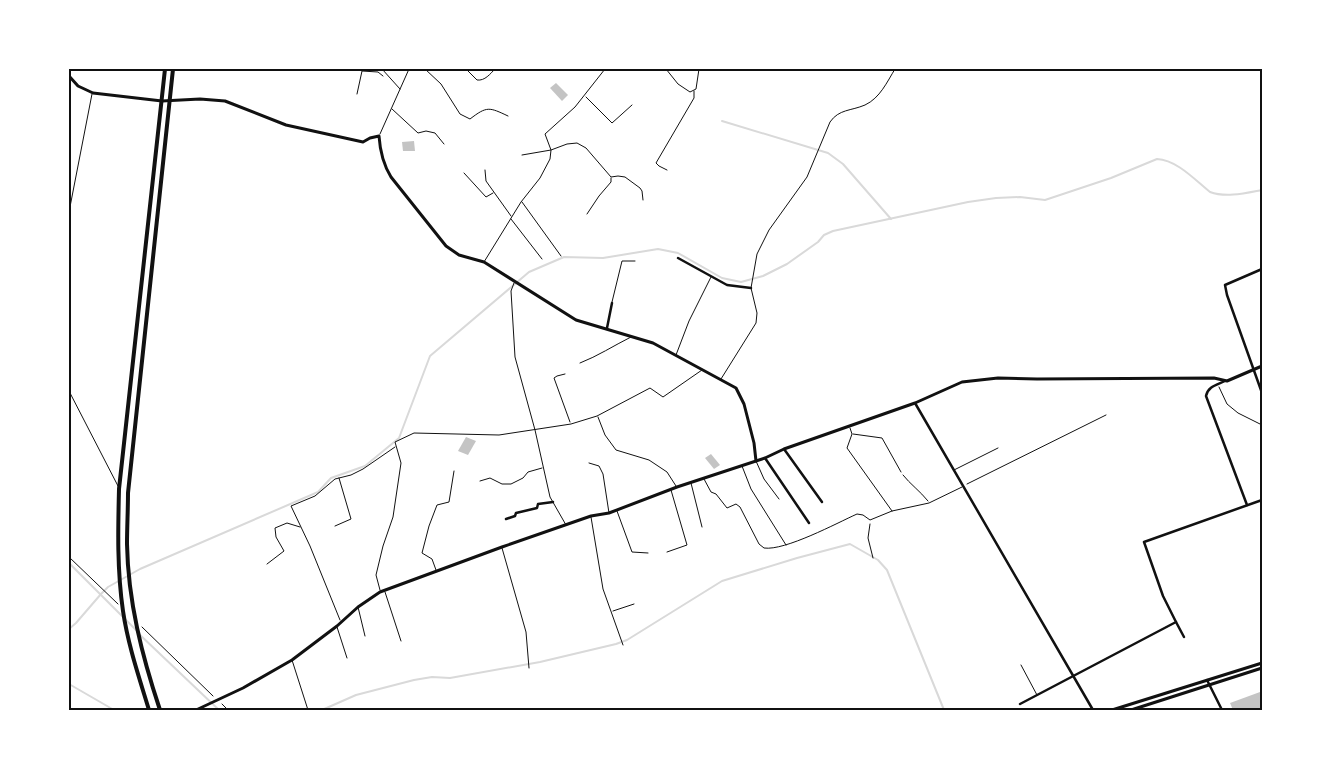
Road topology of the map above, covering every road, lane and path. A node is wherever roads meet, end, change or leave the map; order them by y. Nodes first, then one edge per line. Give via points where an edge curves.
1 (165, 69) edge
2 (173, 69) edge
3 (382, 69) edge
4 (409, 69) edge
5 (425, 69) edge
6 (466, 69) edge
7 (495, 69) edge
8 (605, 69) edge
9 (666, 69) edge
10 (699, 69) edge
11 (896, 69) edge
12 (69, 76) edge
13 (385, 78) dead end
14 (400, 89) junction
15 (694, 91) junction
16 (92, 93) junction
17 (357, 94) dead end
18 (586, 96) junction
19 (162, 101) junction
20 (170, 101) junction
21 (632, 106) dead end
22 (391, 108) junction
23 (508, 116) dead end
24 (379, 136) junction
25 (444, 144) dead end
26 (551, 150) junction
27 (522, 155) dead end
28 (485, 170) dead end
29 (667, 170) dead end
30 (464, 173) dead end
31 (611, 177) junction
32 (494, 193) junction
33 (642, 200) dead end
34 (522, 202) junction
35 (69, 212) edge
36 (586, 214) dead end
37 (511, 217) junction
38 (561, 256) dead end
39 (678, 258) dead end
40 (542, 259) dead end
41 (636, 261) dead end
42 (484, 262) junction
43 (1262, 268) edge
44 (712, 276) junction
45 (514, 282) junction
46 (750, 288) junction
47 (612, 303) joint
48 (607, 328) junction
49 (634, 336) junction
50 (675, 355) junction
51 (580, 363) dead end
52 (1262, 366) edge
53 (1254, 369) junction
54 (702, 370) junction
55 (565, 374) dead end
56 (721, 380) junction
57 (1227, 381) junction
58 (1218, 384) junction
59 (69, 391) edge
60 (1262, 394) edge
61 (915, 404) junction
62 (1106, 415) dead end
63 (597, 416) junction
64 (570, 424) junction
65 (1262, 425) edge
66 (849, 427) junction
67 (535, 430) junction
68 (852, 434) junction
69 (396, 446) junction
70 (998, 448) dead end
71 (784, 449) junction
72 (765, 458) junction
73 (756, 461) junction
74 (588, 463) dead end
75 (742, 465) junction
76 (543, 467) junction
77 (454, 471) dead end
78 (953, 471) junction
79 (901, 472) joint
80 (339, 477) junction
81 (703, 478) junction
82 (480, 482) dead end
83 (691, 482) junction
84 (677, 487) junction
85 (962, 487) junction
86 (119, 488) junction
87 (671, 489) junction
88 (779, 499) dead end
89 (1262, 500) edge
90 (553, 502) junction
91 (822, 502) dead end
92 (929, 503) junction
93 (1248, 505) junction
94 (616, 510) junction
95 (892, 511) junction
96 (609, 513) junction
97 (591, 516) junction
98 (506, 519) dead end
99 (870, 520) junction
100 (809, 523) dead end
101 (335, 526) dead end
102 (566, 526) junction
103 (301, 527) junction
104 (702, 527) dead end
105 (786, 545) junction
106 (502, 547) junction
107 (667, 552) dead end
108 (648, 553) dead end
109 (69, 557) edge
110 (873, 558) dead end
111 (267, 564) dead end
112 (436, 572) junction
113 (382, 592) junction
114 (634, 604) dead end
115 (358, 607) junction
116 (123, 609) junction
117 (612, 611) junction
118 (136, 621) junction
119 (342, 622) junction
120 (1176, 622) junction
121 (337, 626) junction
122 (365, 636) dead end
123 (1184, 636) dead end
124 (401, 642) dead end
125 (623, 645) dead end
126 (347, 658) dead end
127 (292, 660) junction
128 (1262, 663) edge
129 (1021, 665) dead end
130 (529, 668) dead end
131 (1262, 668) edge
132 (1074, 676) junction
133 (1207, 680) junction
134 (1210, 685) junction
135 (1037, 696) junction
136 (217, 700) junction
137 (1020, 704) dead end
138 (149, 710) edge
139 (160, 710) edge
140 (196, 710) edge
141 (228, 710) edge
142 (308, 710) edge
143 (1093, 710) edge
144 (1112, 710) edge
145 (1131, 710) edge
146 (1222, 710) edge

1 - 19 main road
2 - 20 main road
3 - 14 lane
4 - 14 lane
5 - 23 lane via 440,84 460,114 470,119 483,109 491,108
6 - 7 lane via 481,81
8 - 18 lane
9 - 15 lane via 678,84 690,92
10 - 15 lane
11 - 46 lane via 873,99 840,111 830,122 807,177 768,230 756,254
12 - 16 street via 78,86
13 - 17 path via 378,72 362,71
14 - 22 lane
15 - 29 lane via 694,98 656,163
16 - 19 street
16 - 35 lane
18 - 21 lane via 612,123
18 - 26 lane via 545,134
19 - 20 street
19 - 86 main road
20 - 24 street via 225,101 286,125 363,142
20 - 118 main road via 128,493 128,569
22 - 24 lane
22 - 25 lane via 413,130 418,133 435,132
24 - 42 street via 387,170 446,246 459,255
26 - 27 lane
26 - 31 lane via 577,143 586,148
26 - 34 lane via 540,178
28 - 32 lane via 486,181
30 - 32 lane via 486,197
31 - 33 lane via 624,177 640,188
31 - 36 lane via 611,182
32 - 37 lane
34 - 37 lane
34 - 38 lane
37 - 40 lane
37 - 42 lane
39 - 44 street
41 - 47 lane via 622,261
42 - 45 street
43 - 53 street via 1225,285
44 - 46 street via 727,285
44 - 50 lane
45 - 48 street via 576,320
45 - 67 lane via 511,291 515,357
46 - 56 lane via 757,313 756,323
47 - 48 street
48 - 49 street
49 - 50 street
49 - 51 lane
50 - 54 street
52 - 53 street
53 - 57 street
53 - 60 street
54 - 56 street
54 - 63 lane via 663,397 650,388
55 - 64 lane via 554,378
56 - 73 street via 736,388 744,404
57 - 58 street
57 - 61 street via 1214,378 998,378 962,382
58 - 65 path via 1227,404
58 - 93 street via 1210,388 1206,396
59 - 86 lane
61 - 66 street
61 - 78 street
62 - 85 path
63 - 64 lane
63 - 84 lane via 616,450 649,460 667,472
64 - 67 lane
66 - 68 lane
66 - 71 street
67 - 69 lane via 499,435 414,433 394,442
67 - 76 lane
68 - 79 lane via 882,438
68 - 95 lane via 847,448
69 - 80 lane via 363,469
69 - 113 lane via 401,463 393,517 376,575
70 - 78 lane
71 - 72 street
71 - 91 street
72 - 73 street
72 - 100 street
73 - 75 street
73 - 88 lane
74 - 96 lane via 599,466 603,474
75 - 81 street
75 - 105 lane via 750,489
76 - 82 lane via 528,472 511,484 490,478
76 - 90 lane
77 - 112 lane via 449,502 436,505 422,552 432,560
78 - 85 street
79 - 92 path
80 - 101 lane via 351,519
80 - 103 lane via 315,496 291,506
81 - 83 street
81 - 105 lane via 726,508 736,504 740,507 759,544 772,549
83 - 84 street
83 - 104 lane
84 - 87 street
85 - 92 lane
85 - 132 street
86 - 116 main road via 117,538
87 - 94 street
87 - 107 lane via 687,545
89 - 93 street
90 - 98 street via 538,504 537,508
90 - 102 lane
92 - 95 lane
93 - 120 street via 1144,542
94 - 96 street
94 - 108 lane via 632,552
95 - 99 lane
96 - 97 street
97 - 102 street
97 - 117 lane via 603,589
99 - 105 lane via 857,514
99 - 110 path via 868,538
102 - 106 street
103 - 111 lane via 287,524 275,528 284,551
103 - 119 lane
106 - 112 street
106 - 130 lane via 526,632
109 - 116 path
112 - 113 street
113 - 115 street
113 - 124 lane
114 - 117 lane
115 - 119 street
115 - 122 lane
116 - 138 main road via 133,660
117 - 125 lane
118 - 136 path
118 - 139 main road via 145,668
119 - 121 street
120 - 123 street
120 - 132 street
121 - 126 lane
121 - 127 street
127 - 136 street
127 - 142 lane
128 - 133 street
129 - 135 lane
131 - 134 street
132 - 135 street
132 - 143 street
133 - 134 street
133 - 144 street
134 - 145 street
134 - 146 street
135 - 137 street
136 - 140 street
136 - 141 path

